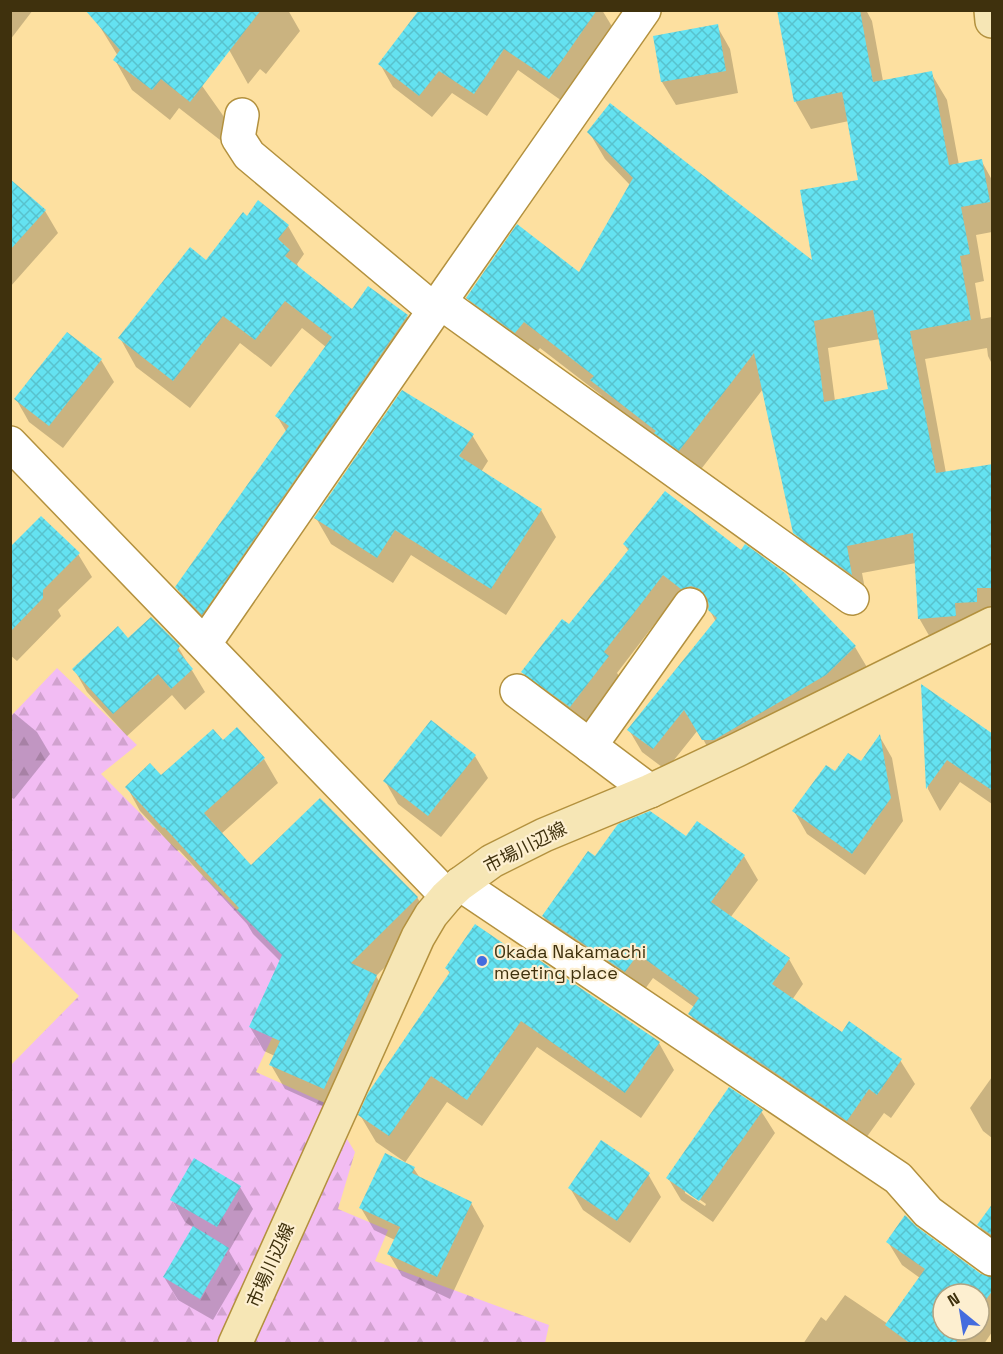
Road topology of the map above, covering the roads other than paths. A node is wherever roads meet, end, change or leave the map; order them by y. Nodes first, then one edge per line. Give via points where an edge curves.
1 (644, 10) edge
2 (991, 10) edge
3 (993, 21) edge
4 (242, 115) dead end
5 (437, 306) junction
6 (10, 443) edge
7 (852, 598) dead end
8 (690, 605) dead end
9 (993, 624) edge
10 (205, 643) junction
11 (517, 691) dead end
12 (590, 746) junction
13 (650, 791) junction
14 (453, 890) junction
15 (993, 1259) edge
16 (235, 1344) edge

1 - 5 street
2 - 3 main road
4 - 5 street via 238,138 249,155
5 - 7 street
5 - 10 street
6 - 10 street
8 - 12 street
9 - 13 main road, 市場川辺線
10 - 14 street
11 - 12 street
12 - 13 street
13 - 14 main road, 市場川辺線 via 492,861
14 - 15 street via 898,1178 928,1212
14 - 16 main road, 市場川辺線 via 418,937

